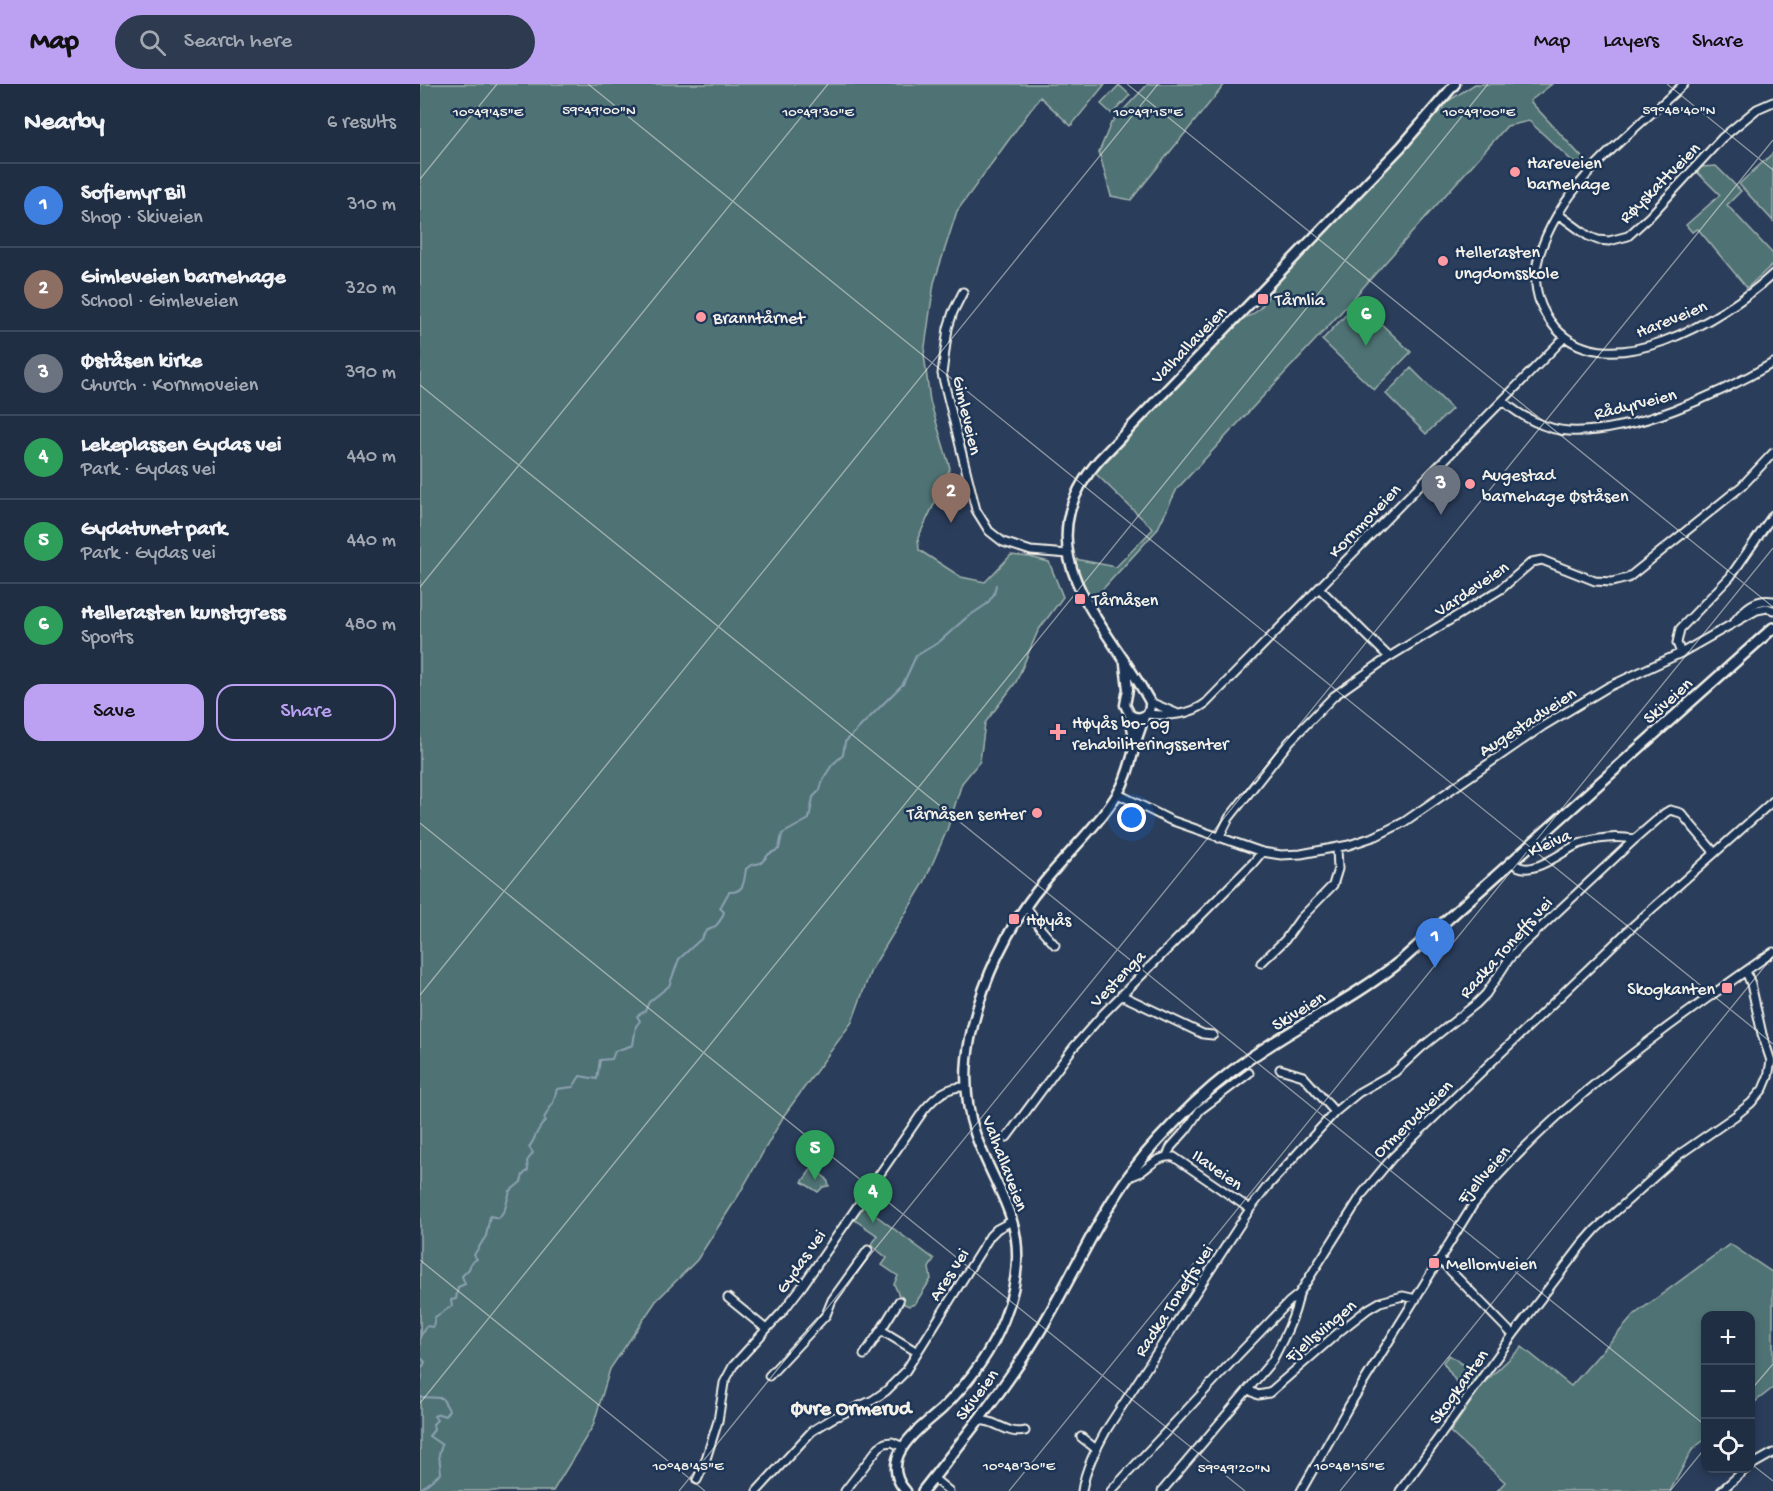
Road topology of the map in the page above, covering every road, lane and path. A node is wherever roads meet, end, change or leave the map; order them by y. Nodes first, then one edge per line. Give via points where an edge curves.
1 (1455, 84) edge
2 (1684, 84) edge
3 (1773, 102) edge
4 (1558, 214) junction
5 (1773, 274) edge
6 (963, 292) dead end
7 (1564, 338) junction
8 (1773, 363) edge
9 (1503, 401) junction
10 (1773, 453) edge
11 (1773, 515) edge
12 (1068, 554) junction
13 (1319, 588) junction
14 (1773, 601) edge
15 (1773, 610) edge
16 (1735, 621) junction
17 (1773, 628) edge
18 (1681, 653) junction
19 (1389, 657) junction
20 (1125, 664) junction
21 (1128, 698) junction
22 (1147, 698) junction
23 (1179, 714) junction
24 (1130, 715) junction
25 (1146, 715) junction
26 (1135, 745) junction
27 (1118, 794) junction
28 (1773, 801) edge
29 (1219, 838) junction
30 (1635, 839) junction
31 (1337, 848) junction
32 (1262, 852) junction
33 (1714, 852) junction
34 (1512, 862) junction
35 (1026, 906) junction
36 (1055, 945) dead end
37 (1773, 952) edge
38 (1261, 963) dead end
39 (1746, 971) junction
40 (1121, 995) junction
41 (1213, 1035) dead end
42 (1772, 1061) edge
43 (1280, 1069) dead end
44 (1249, 1073) dead end
45 (966, 1087) junction
46 (1335, 1112) junction
47 (1007, 1137) dead end
48 (1167, 1156) junction
49 (1128, 1176) junction
50 (1250, 1209) junction
51 (1012, 1221) junction
52 (868, 1250) dead end
53 (1440, 1260) junction
54 (1299, 1294) junction
55 (728, 1298) dead end
56 (1416, 1299) junction
57 (899, 1301) dead end
58 (766, 1329) junction
59 (881, 1330) junction
60 (1513, 1335) junction
61 (917, 1352) junction
62 (864, 1355) dead end
63 (769, 1376) dead end
64 (1249, 1390) junction
65 (977, 1421) junction
66 (1025, 1431) dead end
67 (1081, 1437) dead end
68 (903, 1447) junction
69 (1096, 1449) junction
70 (1773, 1453) edge
71 (1755, 1464) edge
72 (1742, 1473) edge
73 (933, 1478) junction
74 (697, 1480) dead end
75 (757, 1491) edge
76 (845, 1491) edge
77 (906, 1491) edge
78 (923, 1491) edge
79 (949, 1491) edge
80 (1082, 1491) edge
81 (1111, 1491) edge
82 (1162, 1491) edge
83 (1301, 1491) edge
84 (1400, 1491) edge
85 (1721, 1491) edge

1 - 12 street, Valhallaveien via 1091,469 1071,511
2 - 4 street via 1593,168
3 - 4 street, Røyskattveien via 1757,109 1722,138 1628,236 1598,240
4 - 7 street via 1540,254 1536,284 1543,311
5 - 7 street, Hareveien via 1742,300 1701,325 1640,348 1606,352
6 - 12 street, Gimleveien via 948,328 942,374 976,510 989,531 1007,543 1031,551
7 - 9 street, Kornmoveien
8 - 9 street, Rådyrveien via 1681,408 1606,428 1568,431 1539,423
9 - 13 street, Kornmoveien
10 - 19 street, Vardeveien via 1742,486 1628,578 1595,581 1537,561 1501,589
11 - 18 street via 1730,577 1682,626 1677,643
12 - 20 street, Valhallaveien via 1080,589
13 - 19 street
13 - 23 street, Kornmoveien via 1206,704
14 - 16 street, Augestadveien via 1757,601
15 - 16 street, Augestadveien via 1760,609
16 - 18 street, Augestadveien
17 - 34 main road, Skiveien
18 - 31 street, Augestadveien via 1590,697 1404,822
19 - 29 street, Vardeveien via 1318,711 1229,818
20 - 21 street, Valhallaveien
20 - 22 street, Valhallaveien
21 - 22 street via 1135,693
21 - 24 street via 1125,705
22 - 23 street
22 - 25 street via 1150,708
23 - 25 street, Kornmoveien
24 - 25 street
24 - 26 street, Valhallaveien
25 - 26 street, Valhallaveien
26 - 27 street, Valhallaveien
27 - 29 street, Augestadveien via 1156,814
27 - 35 street, Valhallaveien
28 - 33 street, Ormerudveien
29 - 32 street, Augestadveien
30 - 33 street, Radka Toneffs vei via 1670,810 1681,813
30 - 34 street, Kleiva via 1617,837 1585,843 1525,869
30 - 46 street, Radka Toneffs vei via 1522,945 1476,1004 1395,1072 1358,1093
31 - 32 street, Augestadveien via 1289,855
31 - 38 street via 1338,868 1333,885
32 - 40 street, Vestenga
33 - 54 street, Ormerudveien via 1381,1169
34 - 49 main road, Skiveien via 1379,978 1231,1072 1160,1138
35 - 36 street
35 - 45 street, Valhallaveien via 983,994 970,1040
37 - 39 street, Fjellveien
39 - 42 street, Skogkanten
39 - 53 street, Fjellveien via 1655,1037 1539,1135 1480,1196
40 - 41 street via 1203,1034
40 - 47 street, Vestenga via 1073,1048
42 - 60 street, Skogkanten via 1763,1089 1751,1103 1680,1154 1596,1229
43 - 46 street via 1303,1076
44 - 48 street, Ilaveien via 1200,1110
45 - 51 street, Valhallaveien via 974,1131
45 - 58 street, Gydas vei via 948,1089 924,1110 803,1285
46 - 50 street, Radka Toneffs vei
48 - 49 street, Ilaveien
48 - 50 street, Ilaveien via 1183,1162
49 - 65 main road, Skiveien via 1036,1337
50 - 69 street, Radka Toneffs vei
51 - 61 street, Ares vei via 990,1236
51 - 68 street, Valhallaveien via 1016,1274 998,1332 968,1380
52 - 63 street via 832,1300 826,1315
53 - 56 street, Fjellveien
53 - 60 street
54 - 64 street via 1283,1341
54 - 81 street, Ormerudveien
55 - 58 street
56 - 64 street, Fjellsvingen via 1403,1296 1380,1302 1269,1393 1257,1395
56 - 83 street, Fjellveien
57 - 59 street, Ares vei
58 - 74 street, Gydas vei via 733,1366 724,1383 718,1421
59 - 61 street
59 - 62 street, Ares vei
60 - 84 street, Skogkanten
61 - 75 street, Ares vei via 905,1372 886,1391 812,1431
64 - 82 street
65 - 66 street via 1018,1433
65 - 73 main road, Skiveien
67 - 69 street
68 - 76 street via 892,1442 882,1445
68 - 77 street via 896,1470
69 - 80 street, Radka Toneffs vei
70 - 71 street
72 - 85 street
73 - 78 main road, Skiveien
73 - 79 street

